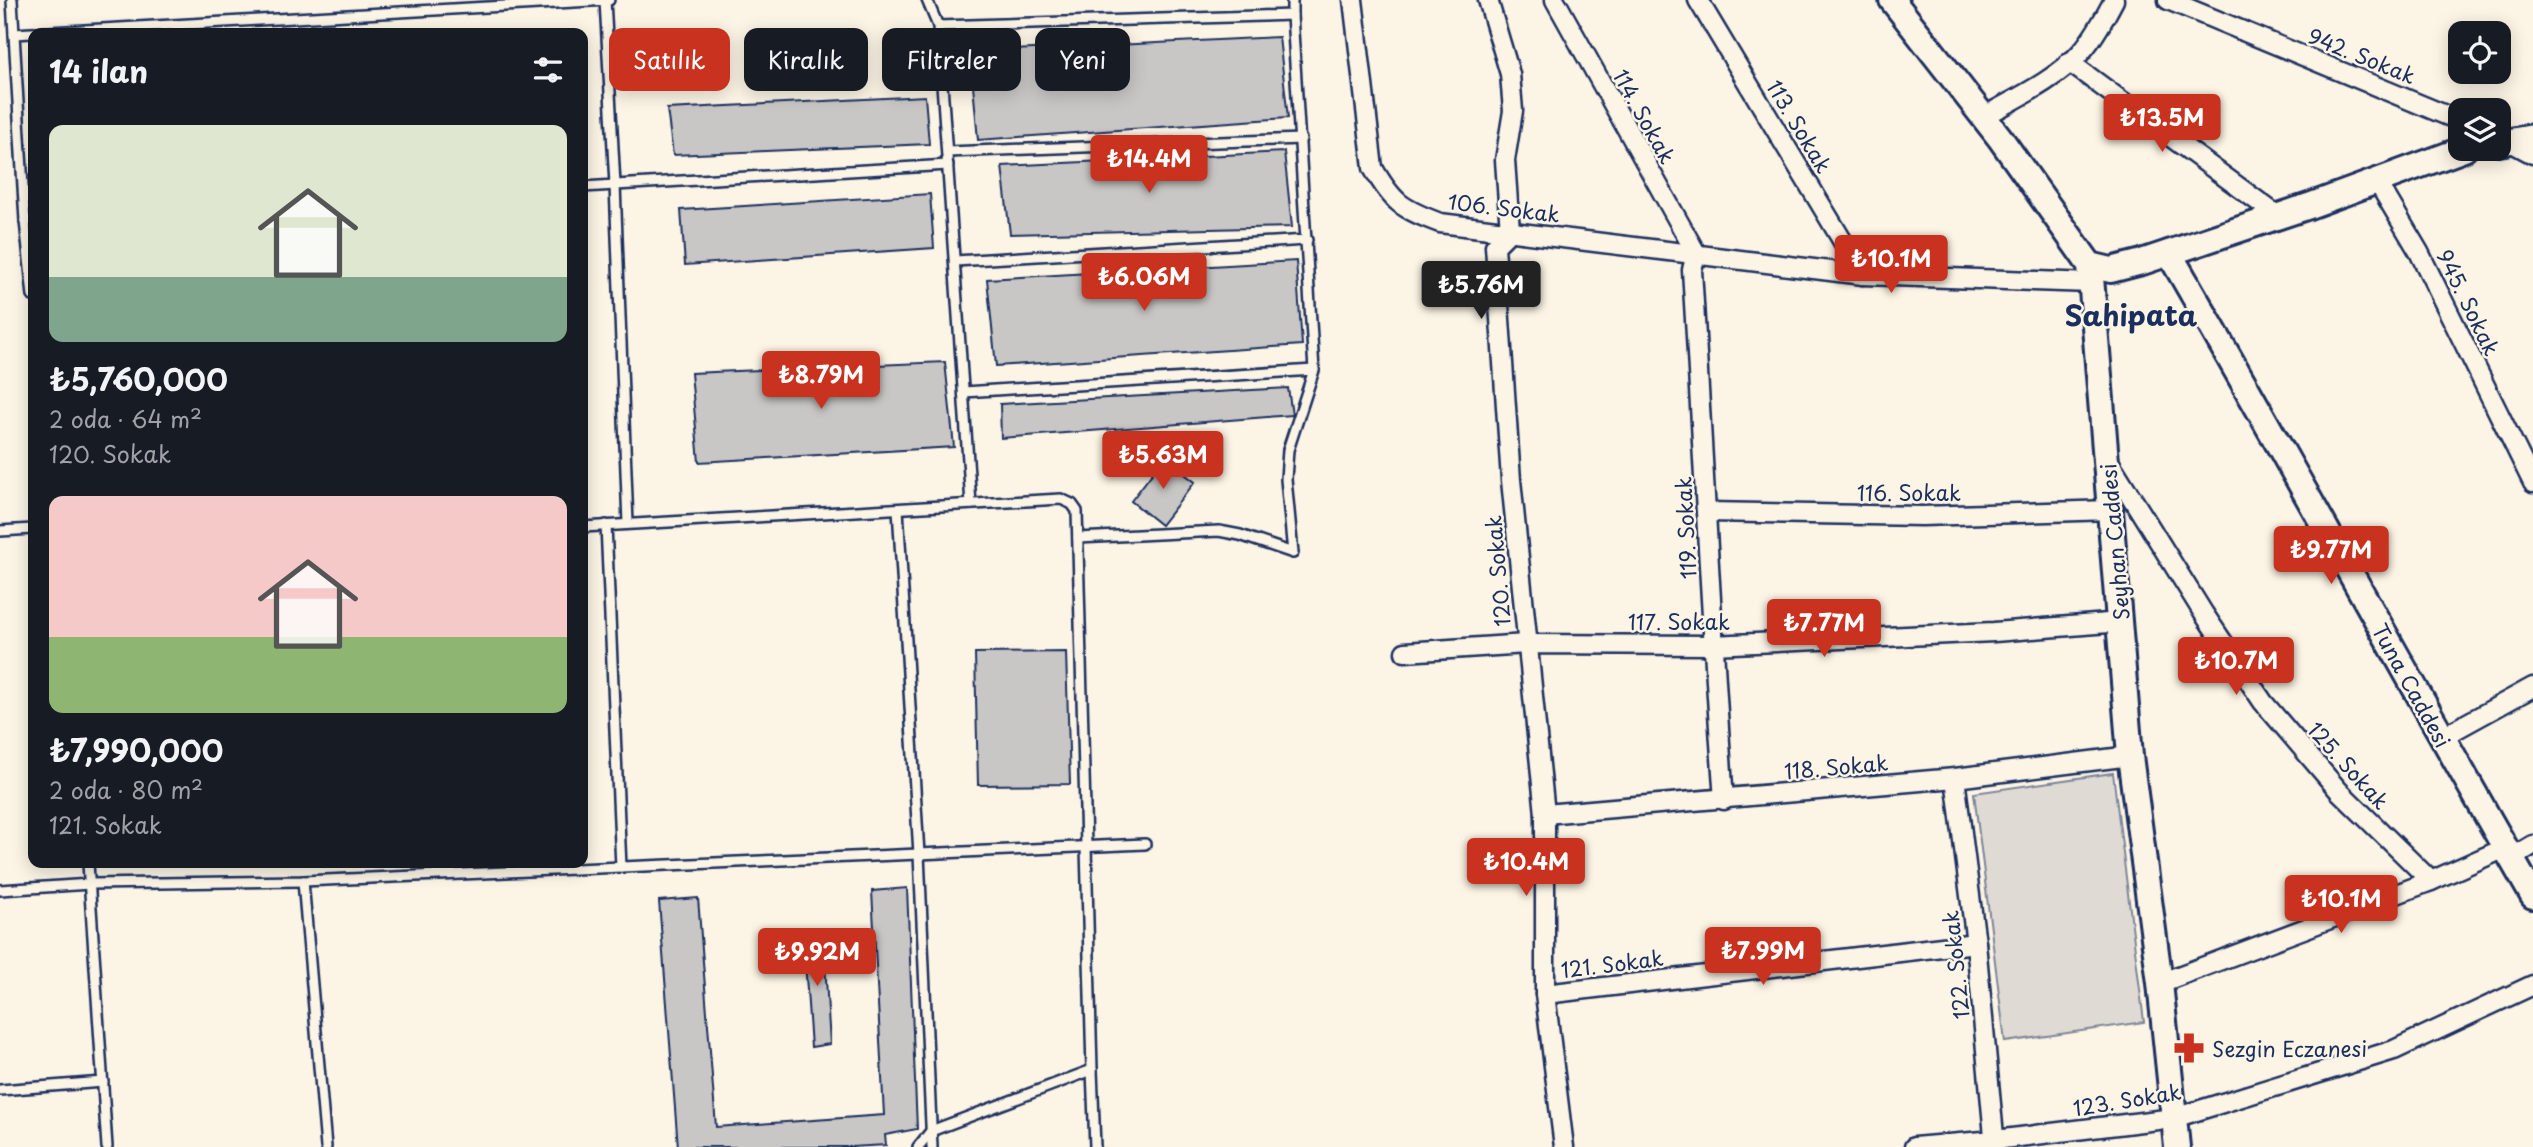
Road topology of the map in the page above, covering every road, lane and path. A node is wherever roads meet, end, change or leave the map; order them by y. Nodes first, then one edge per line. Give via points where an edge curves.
1 (12, 0) edge
2 (607, 0) edge
3 (927, 0) edge
4 (1292, 0) edge
5 (1353, 0) edge
6 (1488, 0) edge
7 (1555, 0) edge
8 (1698, 0) edge
9 (1892, 0) edge
10 (2114, 0) edge
11 (2168, 0) edge
12 (1292, 15) junction
13 (938, 26) junction
14 (119, 28) edge
15 (28, 33) edge
16 (14, 34) junction
17 (2069, 61) junction
18 (2448, 116) edge
19 (1983, 117) junction
20 (1301, 139) junction
21 (2511, 140) edge
22 (947, 152) junction
23 (2533, 154) edge
24 (2448, 155) edge
25 (948, 165) junction
26 (2377, 181) junction
27 (615, 185) junction
28 (588, 187) edge
29 (28, 208) edge
30 (2278, 216) junction
31 (1510, 231) junction
32 (1307, 240) junction
33 (1696, 253) junction
34 (2169, 253) junction
35 (955, 261) junction
36 (2091, 274) junction
37 (1863, 275) junction
38 (1314, 370) junction
39 (964, 392) junction
40 (2107, 458) junction
41 (2533, 484) edge
42 (971, 504) junction
43 (898, 509) junction
44 (2111, 510) junction
45 (1708, 512) junction
46 (628, 524) junction
47 (606, 526) junction
48 (588, 527) edge
49 (28, 529) edge
50 (0, 531) edge
51 (1077, 538) junction
52 (2121, 622) junction
53 (1526, 644) junction
54 (1712, 645) junction
55 (1405, 652) dead end
56 (2533, 687) edge
57 (2442, 737) junction
58 (2130, 756) junction
59 (1955, 778) junction
60 (1724, 800) junction
61 (1545, 814) junction
62 (1145, 844) dead end
63 (2533, 845) edge
64 (1085, 846) junction
65 (2508, 853) junction
66 (919, 854) junction
67 (621, 867) junction
68 (88, 868) edge
69 (303, 881) junction
70 (2431, 881) junction
71 (90, 884) junction
72 (0, 890) edge
73 (2533, 896) edge
74 (1976, 943) junction
75 (2160, 983) junction
76 (2533, 985) edge
77 (1545, 994) junction
78 (1092, 1070) junction
79 (103, 1082) junction
80 (0, 1090) edge
81 (2174, 1118) junction
82 (931, 1131) junction
83 (1995, 1144) edge
84 (107, 1147) edge
85 (326, 1147) edge
86 (918, 1147) edge
87 (932, 1147) edge
88 (1095, 1147) edge
89 (1564, 1147) edge
90 (1914, 1147) edge
91 (2177, 1147) edge

1 - 16 lane
2 - 14 lane
2 - 27 lane
3 - 13 lane
4 - 12 lane
5 - 31 street, 106. Sokak via 1373,168 1387,193 1409,212 1440,223
6 - 31 street via 1510,74 1513,111 1505,160
7 - 33 street, 114. Sokak
8 - 37 street, 113. Sokak
9 - 19 main road
10 - 17 street via 2081,52
11 - 18 street, 942. Sokak
12 - 13 lane
12 - 20 lane
13 - 22 lane
15 - 16 lane
16 - 29 lane
17 - 19 street via 2039,86
17 - 30 street
19 - 36 main road
20 - 22 lane
20 - 32 lane
21 - 23 street
22 - 25 lane
24 - 26 main road
25 - 27 lane
25 - 35 lane
26 - 30 main road
26 - 41 street, 945. Sokak via 2419,253
27 - 28 lane
27 - 46 lane
30 - 34 main road
31 - 33 street, 106. Sokak
31 - 53 street, 120. Sokak via 1495,246
32 - 35 lane
32 - 38 lane
33 - 37 street, 106. Sokak
33 - 45 street, 119. Sokak via 1692,270
34 - 36 main road
34 - 57 main road, Tuna Caddesi
35 - 39 lane
36 - 37 street, 106. Sokak
36 - 40 main road, Seyhan Caddesi
38 - 39 lane
38 - 51 lane via 1288,450 1293,553 1219,531
39 - 42 lane
40 - 44 main road, Seyhan Caddesi
40 - 70 street, 125. Sokak via 2263,702 2339,791
42 - 43 lane
42 - 51 lane via 1061,499 1077,511
43 - 46 lane
43 - 66 lane
44 - 45 street, 116. Sokak via 1922,516
44 - 52 main road, Seyhan Caddesi
45 - 54 street, 119. Sokak
46 - 47 lane
47 - 48 lane
47 - 67 lane
49 - 50 lane
51 - 64 lane
52 - 54 street, 117. Sokak
52 - 58 main road, Seyhan Caddesi
53 - 54 street, 117. Sokak
53 - 55 street, 117. Sokak
53 - 61 street, 120. Sokak
54 - 60 street, 119. Sokak
56 - 57 street
57 - 65 main road, Tuna Caddesi
58 - 59 street, 118. Sokak
58 - 75 main road, Seyhan Caddesi
59 - 60 street, 118. Sokak
59 - 74 street, 122. Sokak
60 - 61 street, 118. Sokak
61 - 77 street, 120. Sokak
62 - 64 lane
63 - 65 street
64 - 66 lane
64 - 78 lane
65 - 70 street
65 - 73 main road, Tuna Caddesi
66 - 67 lane
66 - 82 lane
67 - 69 lane
68 - 71 lane
69 - 71 lane
69 - 85 lane
70 - 75 street
71 - 72 lane
71 - 79 lane
74 - 77 street, 121. Sokak
74 - 83 street, 122. Sokak
75 - 81 main road, Seyhan Caddesi
76 - 81 street, 123. Sokak via 2394,1050
77 - 89 street, 120. Sokak
78 - 82 lane
78 - 88 lane
79 - 80 lane
79 - 84 lane
81 - 83 street, 123. Sokak
81 - 91 main road, Seyhan Caddesi
82 - 86 lane
82 - 87 lane
83 - 90 street, 123. Sokak

